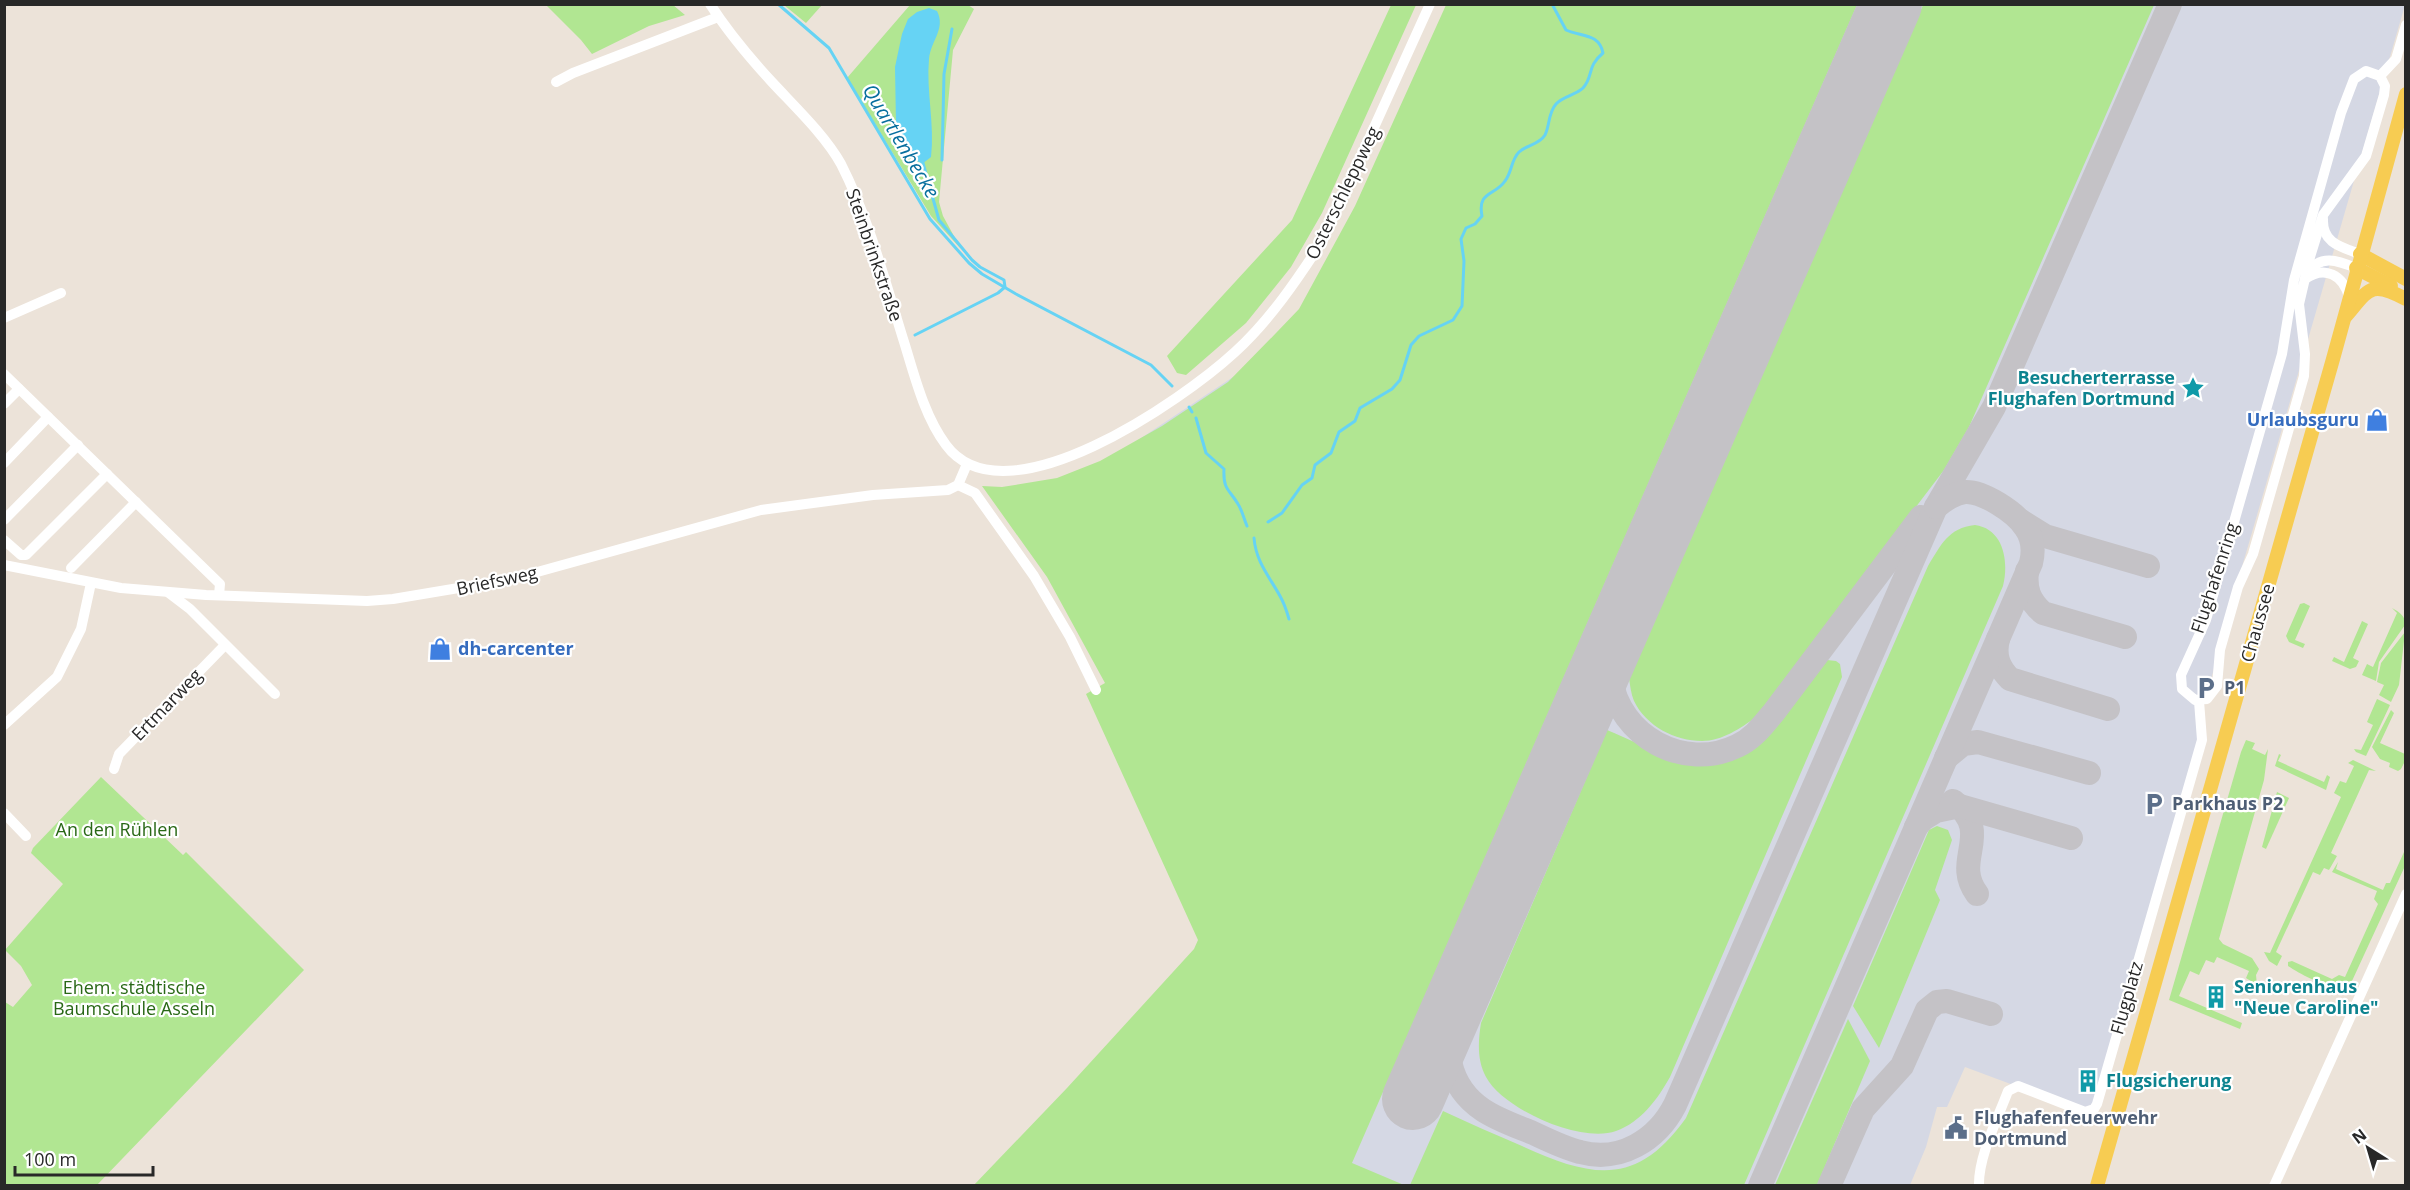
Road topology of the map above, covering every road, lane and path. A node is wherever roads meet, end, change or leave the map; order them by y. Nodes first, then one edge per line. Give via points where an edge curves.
1 (710, 4) edge
2 (1431, 4) edge
3 (718, 17) junction
4 (2406, 25) edge
5 (2380, 76) junction
6 (556, 82) dead end
7 (2406, 94) edge
8 (2323, 214) junction
9 (2360, 254) junction
10 (2356, 268) junction
11 (2305, 279) junction
12 (2406, 279) edge
13 (61, 293) dead end
14 (2349, 297) junction
15 (2406, 297) edge
16 (4, 318) edge
17 (2343, 320) junction
18 (4, 374) edge
19 (19, 389) junction
20 (4, 404) edge
21 (48, 417) junction
22 (78, 445) junction
23 (5, 462) edge
24 (967, 464) junction
25 (107, 474) junction
26 (958, 485) junction
27 (136, 502) junction
28 (4, 520) edge
29 (4, 540) edge
30 (4, 565) edge
31 (70, 568) dead end
32 (91, 583) junction
33 (166, 591) junction
34 (206, 595) junction
35 (219, 595) junction
36 (201, 620) junction
37 (225, 645) junction
38 (1096, 690) dead end
39 (275, 694) dead end
40 (2199, 701) junction
41 (4, 725) edge
42 (114, 769) dead end
43 (4, 813) edge
44 (26, 836) dead end
45 (2406, 894) edge
46 (1979, 1185) edge
47 (2097, 1185) edge
48 (2274, 1185) edge

1 - 3 street, Steinbrinkstraße
2 - 24 street, Osterschleppweg via 1323,240 1280,302 1236,351 1148,418 1083,450 1006,472
3 - 6 street
3 - 24 street, Steinbrinkstraße via 839,161 860,204 927,408 946,445
4 - 5 street via 2396,59
5 - 8 street, Flughafenring via 2384,95 2366,156
5 - 40 street, Flughafenring via 2371,71 2356,76 2341,113 2294,280 2282,354 2206,620 2181,675 2182,689
7 - 9 main road, Chaussee
8 - 9 street via 2323,228 2330,241
8 - 11 street, Flughafenring
9 - 10 main road, Chaussee
9 - 12 main road
10 - 11 street via 2336,261 2319,261
10 - 14 main road, Chaussee
10 - 15 main road
11 - 14 street via 2316,272 2330,272 2342,281
11 - 40 street, Flughafenring via 2299,304 2304,376 2253,554 2238,587 2220,650 2217,686 2210,696
13 - 16 street
14 - 17 main road, Chaussee
15 - 17 main road via 2382,288 2371,289
17 - 47 main road, Chaussee
18 - 19 street
19 - 20 street
19 - 21 street
21 - 22 street
21 - 23 street
22 - 25 street
22 - 28 street
24 - 26 street
25 - 27 street
25 - 29 street via 26,555
26 - 35 street, Briefsweg via 948,490 873,495 761,510 538,573 411,597 367,601
26 - 38 street via 975,493 1034,576
27 - 31 street
27 - 35 street via 220,584
30 - 32 street, Briefsweg
32 - 33 street, Briefsweg
32 - 41 street via 81,629 59,673
33 - 34 street, Briefsweg
33 - 36 street
34 - 35 street, Briefsweg
34 - 36 street via 199,605
36 - 37 street
37 - 39 street
37 - 42 street, Ertmarweg via 119,754
40 - 46 street, Flugplatz via 2202,740 2097,1104 2085,1112 2018,1086 2008,1091 1984,1156
43 - 44 street
45 - 48 street

